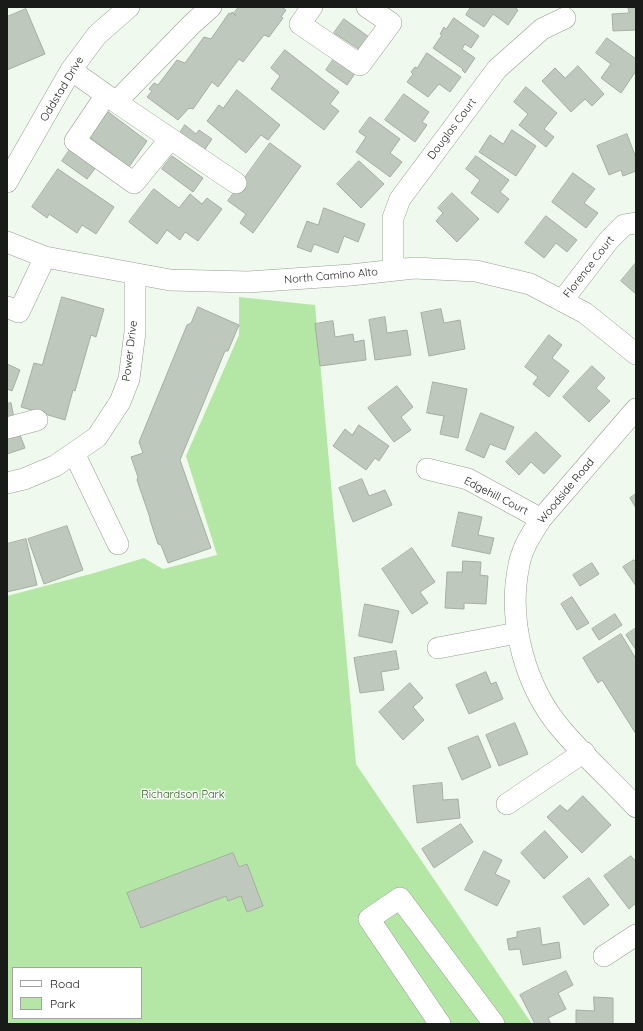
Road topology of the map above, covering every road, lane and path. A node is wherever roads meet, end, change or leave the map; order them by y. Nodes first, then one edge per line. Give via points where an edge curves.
1 (129, 7) edge
2 (211, 7) edge
3 (312, 7) edge
4 (367, 7) edge
5 (565, 18) dead end
6 (71, 70) junction
7 (111, 99) junction
8 (170, 138) junction
9 (7, 182) edge
10 (236, 183) dead end
11 (636, 223) edge
12 (7, 242) edge
13 (45, 257) junction
14 (393, 270) junction
15 (135, 275) junction
16 (562, 301) junction
17 (7, 307) edge
18 (636, 354) edge
19 (636, 409) edge
20 (37, 420) dead end
21 (7, 428) edge
22 (74, 453) junction
23 (427, 469) dead end
24 (7, 483) edge
25 (541, 519) junction
26 (118, 544) dead end
27 (517, 633) junction
28 (438, 648) dead end
29 (584, 752) junction
30 (507, 804) dead end
31 (636, 807) edge
32 (636, 935) edge
33 (604, 956) dead end
34 (440, 1024) edge
35 (494, 1024) edge

1 - 6 street, Oddstad Drive via 97,35
2 - 7 street
3 - 4 street via 300,24 360,65 391,23
5 - 14 street, Douglas Court via 542,29 497,69 400,199 393,218
6 - 7 street
6 - 9 street, Oddstad Drive
7 - 8 street
7 - 8 street via 75,141 134,184
8 - 10 street
11 - 16 street, Florence Court via 624,225 609,240
12 - 13 street, North Camino Alto
13 - 15 street, North Camino Alto
13 - 17 street via 19,312
14 - 15 street, North Camino Alto via 248,282 170,280
14 - 16 street, North Camino Alto via 414,268 476,271 530,284
15 - 22 street, Power Drive via 135,332 129,379 120,402 97,437
16 - 18 street, North Camino Alto via 584,313
19 - 25 street, Woodside Road
20 - 21 street
22 - 24 street, Power Drive via 56,466
22 - 26 street
23 - 25 street, Edgehill Court via 468,479
25 - 27 street, Woodside Road via 528,538 519,564 515,591
27 - 28 street
27 - 29 street, Woodside Road via 527,669 542,702 562,730
29 - 30 street
29 - 31 street, Woodside Road
32 - 33 street
34 - 35 street via 369,919 400,898

